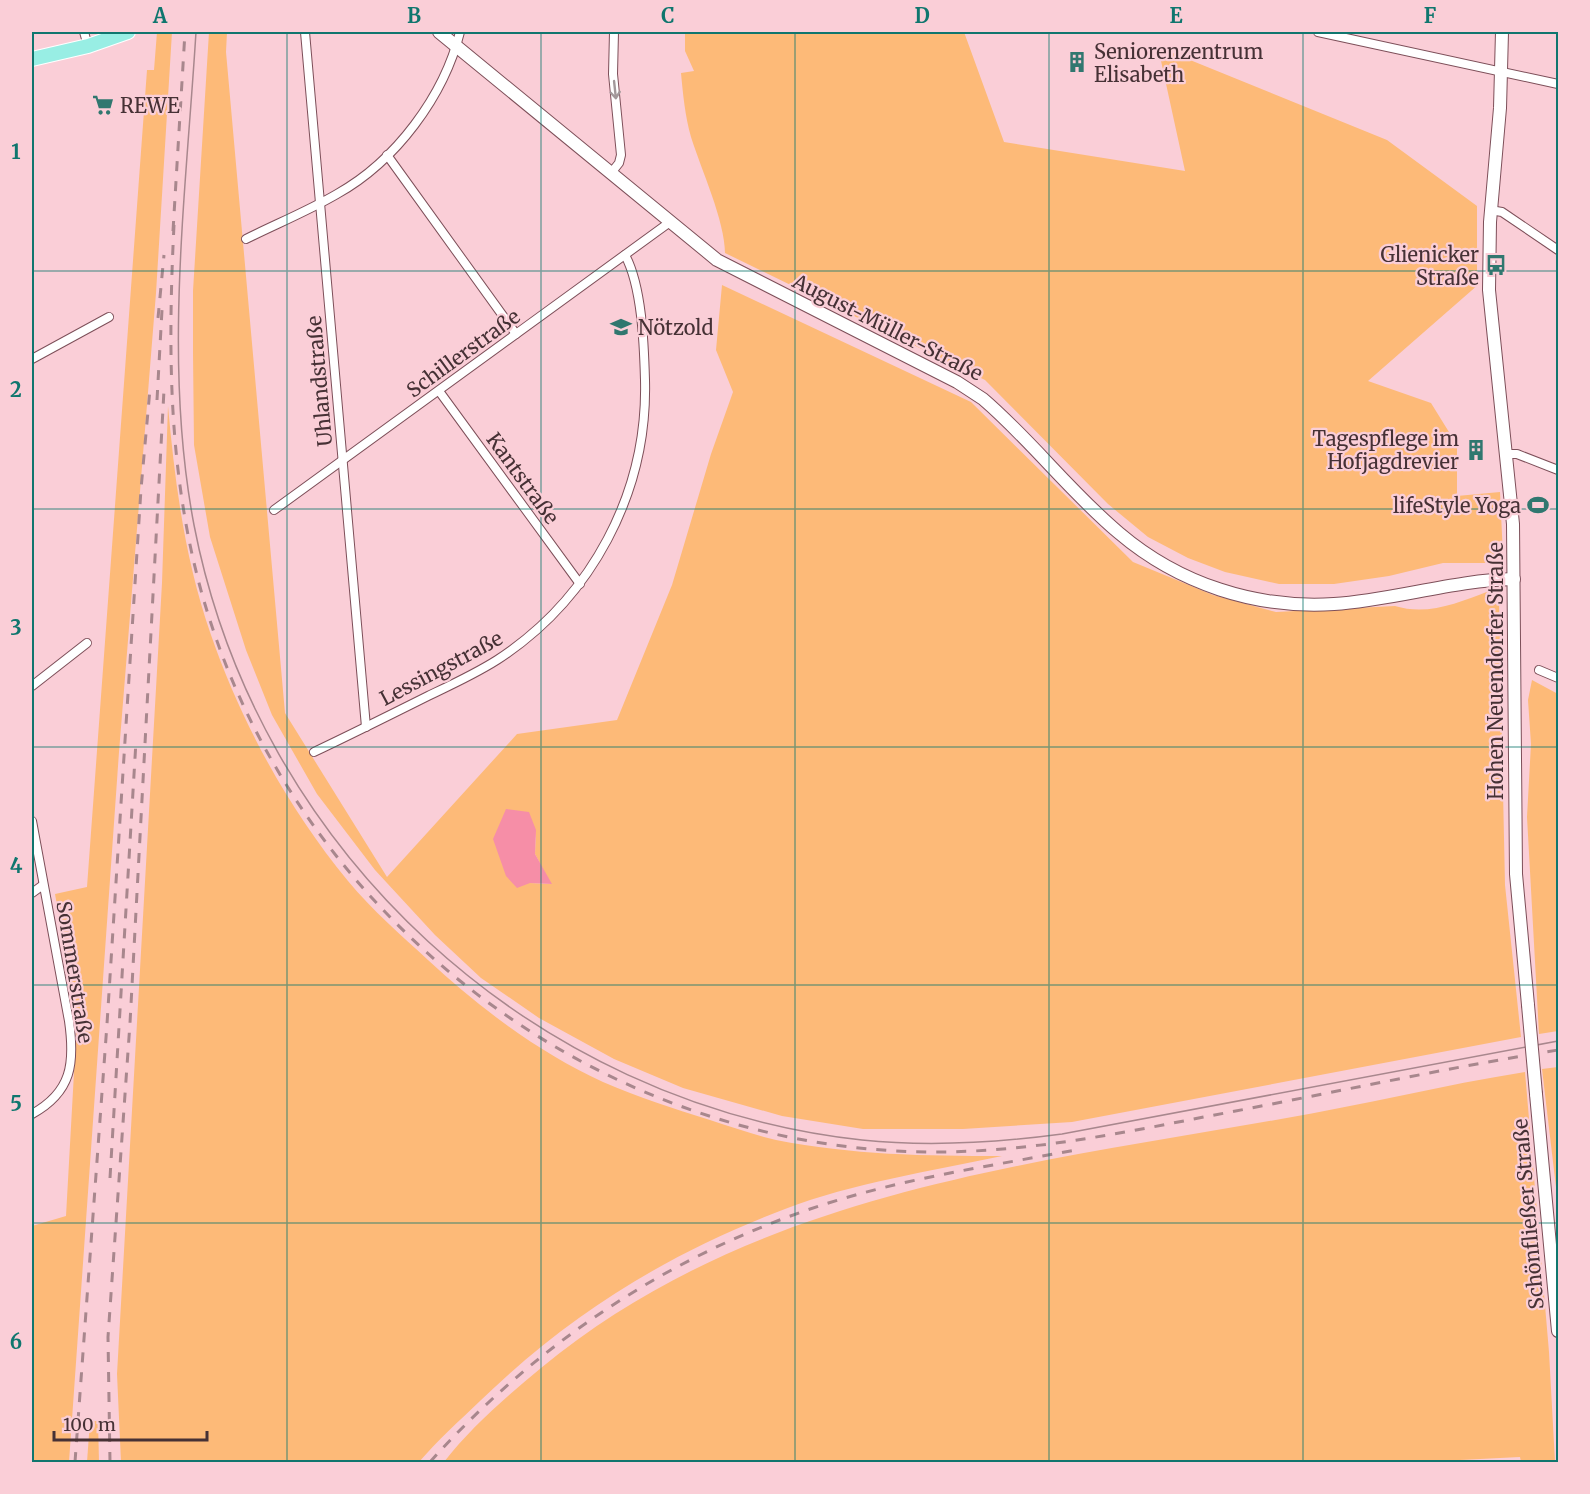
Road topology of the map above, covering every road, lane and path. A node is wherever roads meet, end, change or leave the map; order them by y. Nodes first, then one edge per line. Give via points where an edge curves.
1 (84, 32) edge
2 (128, 32) edge
3 (305, 32) edge
4 (439, 32) edge
5 (460, 32) edge
6 (614, 32) edge
7 (1318, 32) edge
8 (1502, 32) edge
9 (1328, 33) edge
10 (88, 46) junction
11 (457, 46) junction
12 (32, 59) edge
13 (1502, 72) junction
14 (1558, 84) edge
15 (387, 155) junction
16 (611, 173) junction
17 (320, 202) junction
18 (1490, 210) junction
19 (670, 222) junction
20 (246, 239) dead end
21 (1558, 250) edge
22 (625, 255) junction
23 (109, 317) dead end
24 (516, 334) junction
25 (32, 359) edge
26 (439, 391) junction
27 (1506, 454) junction
28 (342, 461) junction
29 (1558, 470) edge
30 (274, 510) dead end
31 (1514, 579) junction
32 (580, 584) junction
33 (87, 643) dead end
34 (1539, 670) dead end
35 (1558, 678) edge
36 (32, 686) edge
37 (366, 727) junction
38 (314, 752) dead end
39 (32, 821) edge
40 (43, 885) junction
41 (32, 893) edge
42 (1536, 1094) joint
43 (32, 1114) edge
44 (1558, 1331) edge

1 - 10 street
2 - 10 main road
3 - 17 street, Uhlandstraße
4 - 11 main road, August-Müller-Straße
5 - 11 street
6 -> 16 street via 613,74 621,155
7 - 9 street
8 - 13 main road, Hohen Neuendorfer Straße
9 - 13 street
10 - 12 main road
11 - 15 street via 428,105
11 - 16 main road, August-Müller-Straße
13 - 14 street
13 - 18 main road, Hohen Neuendorfer Straße
15 - 17 street via 351,185
15 - 24 street
16 - 19 main road, August-Müller-Straße
17 - 20 street
17 - 28 street, Uhlandstraße
18 - 21 street via 1502,212
18 - 27 main road, Hohen Neuendorfer Straße via 1489,290
19 - 22 street, Schillerstraße
19 - 31 main road, August-Müller-Straße via 736,272 971,390 995,409 1117,532 1192,579 1245,597 1304,605 1371,600
22 - 24 street, Schillerstraße
22 - 32 street, Lessingstraße via 634,277 643,351 642,436 618,518
23 - 25 street
24 - 26 street, Schillerstraße
26 - 28 street, Schillerstraße
26 - 32 street, Kantstraße
27 - 29 street via 1517,454
27 - 31 main road, Hohen Neuendorfer Straße
28 - 30 street, Schillerstraße
28 - 37 street, Uhlandstraße
31 - 42 main road, Hohen Neuendorfer Straße, bridge via 1516,874
32 - 37 street, Lessingstraße via 535,631 496,661
33 - 36 street
34 - 35 street
37 - 38 street, Lessingstraße
39 - 40 street, Sommerstraße
40 - 41 street
40 - 43 street, Sommerstraße via 72,1052 69,1074 60,1091
42 - 44 main road, Schönfließer Straße

